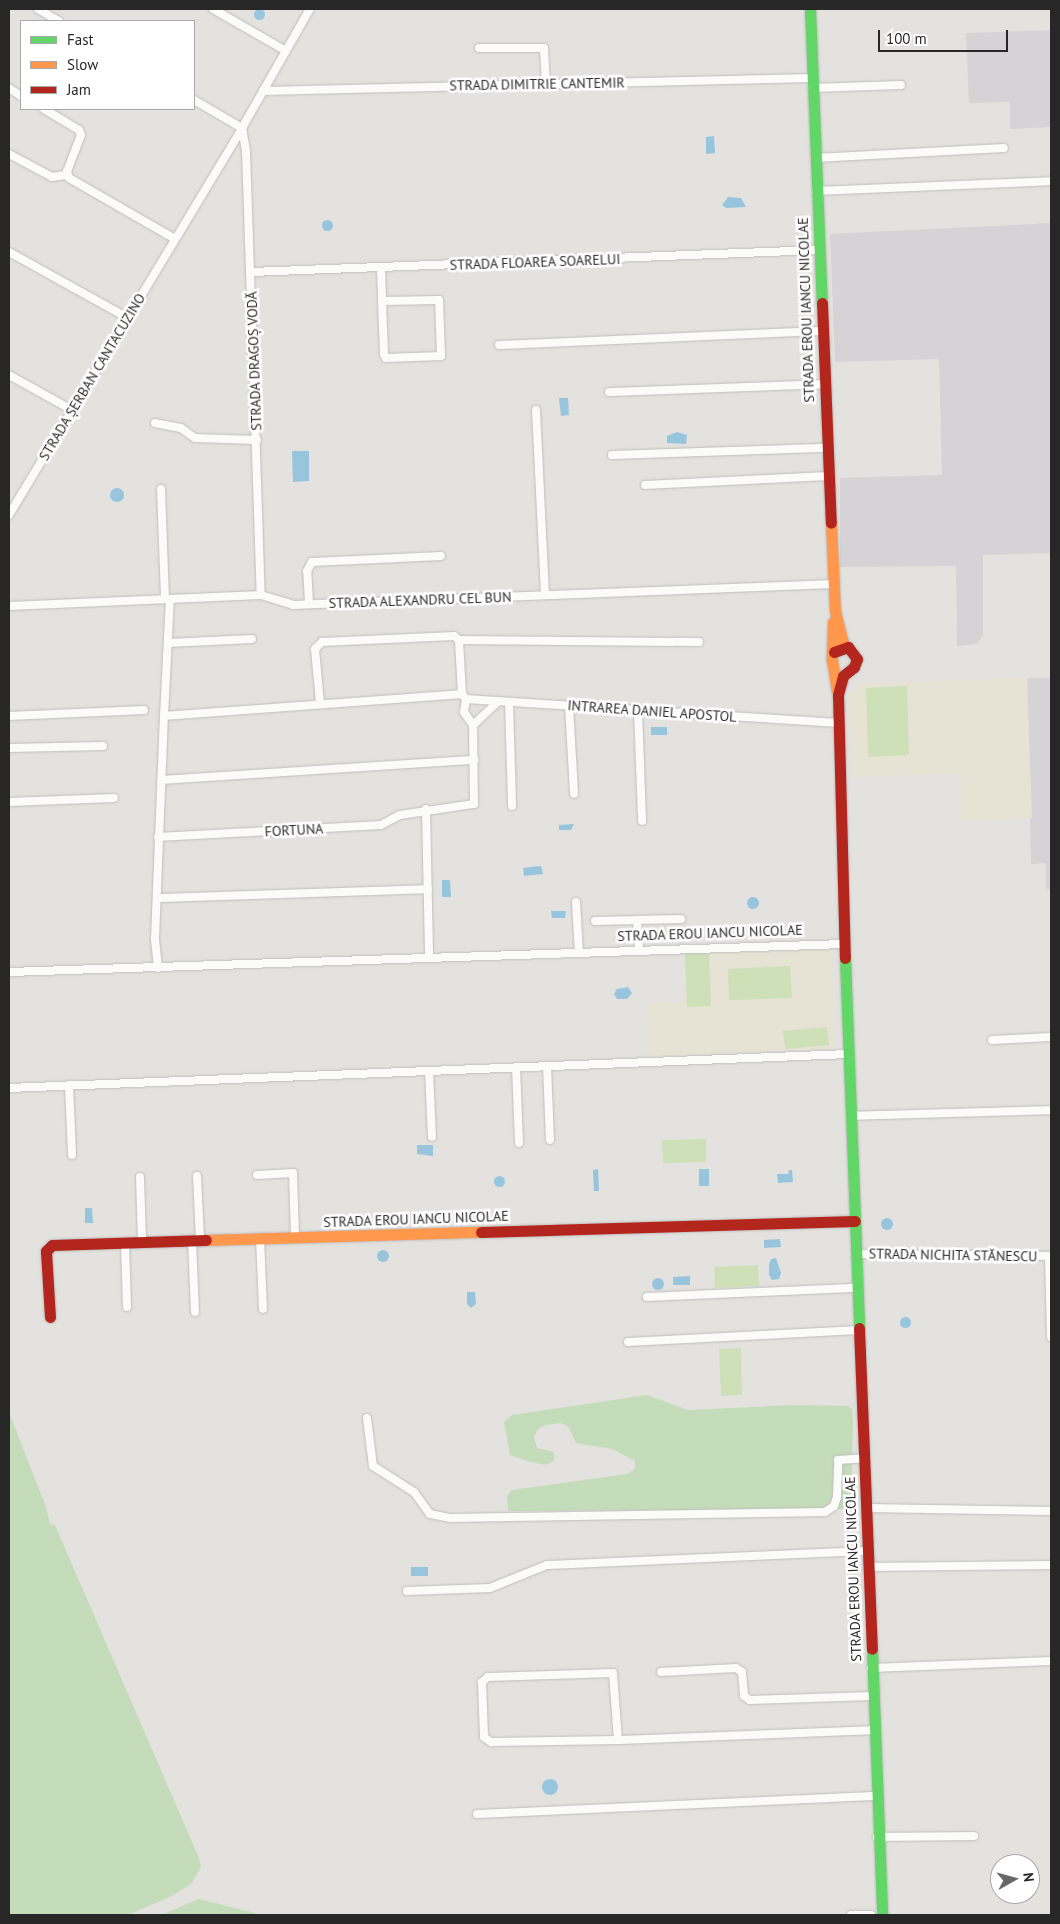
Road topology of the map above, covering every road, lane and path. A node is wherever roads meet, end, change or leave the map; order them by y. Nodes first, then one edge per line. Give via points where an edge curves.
1 (38, 9) edge
2 (213, 9) edge
3 (310, 9) edge
4 (810, 9) edge
5 (57, 20) edge
6 (479, 48) dead end
7 (286, 51) junction
8 (812, 83) junction
9 (546, 84) junction
10 (901, 85) dead end
11 (9, 88) edge
12 (262, 91) junction
13 (20, 95) edge
14 (195, 101) edge
15 (46, 110) edge
16 (242, 128) junction
17 (1004, 148) dead end
18 (9, 154) edge
19 (815, 158) junction
20 (66, 175) junction
21 (1051, 181) edge
22 (816, 191) junction
23 (175, 239) junction
24 (819, 250) junction
25 (9, 252) edge
26 (381, 268) junction
27 (251, 272) junction
28 (382, 301) junction
29 (128, 318) junction
30 (822, 331) junction
31 (499, 345) dead end
32 (9, 376) edge
33 (824, 384) junction
34 (609, 392) dead end
35 (70, 409) junction
36 (536, 410) dead end
37 (155, 423) dead end
38 (257, 440) junction
39 (827, 448) junction
40 (612, 456) dead end
41 (828, 476) junction
42 (646, 485) dead end
43 (161, 489) dead end
44 (9, 514) edge
45 (441, 556) dead end
46 (834, 584) junction
47 (260, 595) junction
48 (546, 595) junction
49 (167, 599) junction
50 (308, 604) junction
51 (9, 606) edge
52 (252, 639) dead end
53 (459, 640) junction
54 (699, 642) dead end
55 (168, 643) junction
56 (837, 654) junction
57 (847, 671) junction
58 (838, 695) junction
59 (464, 696) junction
60 (499, 702) junction
61 (509, 702) junction
62 (320, 703) junction
63 (569, 706) junction
64 (144, 710) dead end
65 (638, 710) junction
66 (9, 716) edge
67 (164, 716) junction
68 (838, 723) junction
69 (473, 725) junction
70 (103, 746) dead end
71 (9, 748) edge
72 (474, 760) junction
73 (160, 780) junction
74 (574, 794) dead end
75 (114, 798) dead end
76 (9, 802) edge
77 (512, 806) dead end
78 (426, 809) junction
79 (642, 821) dead end
80 (158, 837) junction
81 (428, 889) junction
82 (157, 898) junction
83 (576, 902) dead end
84 (681, 919) dead end
85 (637, 920) junction
86 (595, 921) dead end
87 (844, 944) junction
88 (639, 951) junction
89 (578, 953) junction
90 (429, 956) junction
91 (158, 968) junction
92 (9, 972) edge
93 (1051, 1037) edge
94 (992, 1040) dead end
95 (848, 1054) junction
96 (547, 1066) junction
97 (516, 1067) junction
98 (429, 1071) junction
99 (69, 1085) junction
100 (9, 1088) edge
101 (1051, 1110) edge
102 (850, 1116) junction
103 (432, 1137) dead end
104 (550, 1140) dead end
105 (519, 1143) dead end
106 (72, 1156) dead end
107 (257, 1175) dead end
108 (197, 1176) dead end
109 (140, 1177) dead end
110 (855, 1221) junction
111 (295, 1237) junction
112 (260, 1238) junction
113 (196, 1240) junction
114 (142, 1242) junction
115 (125, 1243) junction
116 (856, 1254) junction
117 (1050, 1256) edge
118 (857, 1288) junction
119 (647, 1298) dead end
120 (127, 1307) dead end
121 (263, 1309) dead end
122 (195, 1312) dead end
123 (50, 1316) dead end
124 (859, 1330) junction
125 (1051, 1338) edge
126 (628, 1342) dead end
127 (367, 1418) dead end
128 (864, 1458) junction
129 (866, 1508) junction
130 (1051, 1511) edge
131 (867, 1551) junction
132 (1051, 1565) edge
133 (868, 1567) junction
134 (407, 1591) dead end
135 (1051, 1661) edge
136 (871, 1668) junction
137 (661, 1672) dead end
138 (872, 1696) junction
139 (873, 1730) junction
140 (618, 1740) junction
141 (875, 1796) junction
142 (477, 1814) dead end
143 (974, 1836) dead end
144 (877, 1838) junction
145 (851, 1915) edge
146 (871, 1915) edge
147 (882, 1915) edge
148 (888, 1915) edge

1 - 5 street
2 - 7 street
3 - 7 street, STRADA ȘERBAN CANTACUZINO
4 - 8 street, STRADA EROU IANCU NICOLAE
6 - 9 street via 544,48
7 - 12 street, STRADA ȘERBAN CANTACUZINO
8 - 9 street, STRADA DIMITRIE CANTEMIR
8 - 10 street, STRADA DIMITRIE CANTEMIR
8 - 19 street, STRADA EROU IANCU NICOLAE
9 - 12 street, STRADA DIMITRIE CANTEMIR
11 - 13 street
12 - 16 street, STRADA ȘERBAN CANTACUZINO
14 - 16 street
15 - 20 street via 79,130 81,135
16 - 23 street, STRADA ȘERBAN CANTACUZINO
16 - 27 street, STRADA DRAGOȘ VODĂ via 246,151
17 - 19 street
18 - 20 street via 52,177
19 - 22 street, STRADA EROU IANCU NICOLAE
20 - 23 street
21 - 22 street
22 - 24 street, STRADA EROU IANCU NICOLAE
23 - 29 street, STRADA ȘERBAN CANTACUZINO
24 - 26 street, STRADA FLOAREA SOARELUI
24 - 30 street, STRADA EROU IANCU NICOLAE
25 - 29 street
26 - 27 street, STRADA FLOAREA SOARELUI
26 - 28 street
27 - 38 street, STRADA DRAGOȘ VODĂ
28 - 28 street via 386,358 441,356 439,300
29 - 35 street, STRADA ȘERBAN CANTACUZINO
30 - 31 street
30 - 33 street, STRADA EROU IANCU NICOLAE
32 - 35 street
33 - 34 street
33 - 39 street, STRADA EROU IANCU NICOLAE
35 - 44 street, STRADA ȘERBAN CANTACUZINO
36 - 48 street
37 - 38 street via 181,428 195,438
38 - 47 street, STRADA DRAGOȘ VODĂ
39 - 40 street
39 - 41 street, STRADA EROU IANCU NICOLAE
41 - 42 street
41 - 46 street, STRADA EROU IANCU NICOLAE
43 - 49 street
45 - 50 street via 312,562 307,571
46 - 48 street, STRADA ALEXANDRU CEL BUN
46 - 56 street, STRADA EROU IANCU NICOLAE
47 - 49 street, STRADA ALEXANDRU CEL BUN
47 - 50 street, STRADA ALEXANDRU CEL BUN via 293,605
48 - 50 street, STRADA ALEXANDRU CEL BUN
49 - 51 street, STRADA ALEXANDRU CEL BUN
49 - 55 street
52 - 55 street
53 - 54 street
53 - 59 street
53 - 62 street via 454,636 322,642 315,649
55 - 67 street
56 - 57 street via 838,670
56 - 57 street, STRADA EROU IANCU NICOLAE via 852,649 857,659 854,667
56 - 58 street, STRADA EROU IANCU NICOLAE
57 - 58 street, STRADA EROU IANCU NICOLAE
58 - 68 street, STRADA EROU IANCU NICOLAE
59 - 60 street, INTRAREA DANIEL APOSTOL
59 - 62 street, INTRAREA DANIEL APOSTOL
59 - 69 street via 464,712
60 - 61 street, INTRAREA DANIEL APOSTOL
60 - 69 street
61 - 63 street, INTRAREA DANIEL APOSTOL
61 - 77 street
62 - 67 street, INTRAREA DANIEL APOSTOL
63 - 65 street, INTRAREA DANIEL APOSTOL
63 - 74 street
64 - 66 street
65 - 68 street, INTRAREA DANIEL APOSTOL
65 - 79 street
67 - 73 street
68 - 87 street, STRADA EROU IANCU NICOLAE
69 - 72 street
70 - 71 street
72 - 73 street
72 - 78 street, FORTUNA via 474,804
73 - 80 street
75 - 76 street
78 - 80 street, FORTUNA via 400,815 381,825
78 - 81 street
80 - 82 street
81 - 82 street
81 - 90 street
82 - 91 street
83 - 89 street
84 - 85 street
85 - 86 street
85 - 88 street
87 - 88 street, STRADA EROU IANCU NICOLAE
87 - 95 street, STRADA EROU IANCU NICOLAE
88 - 89 street, STRADA EROU IANCU NICOLAE
89 - 90 street, STRADA EROU IANCU NICOLAE
90 - 91 street, STRADA EROU IANCU NICOLAE
91 - 92 street, STRADA EROU IANCU NICOLAE
93 - 94 street
95 - 96 street
95 - 102 street, STRADA EROU IANCU NICOLAE
96 - 97 street
96 - 104 street
97 - 98 street
97 - 105 street
98 - 99 street
98 - 103 street
99 - 100 street
99 - 106 street
101 - 102 street
102 - 110 street, STRADA EROU IANCU NICOLAE
107 - 111 street via 293,1173
108 - 113 street
109 - 114 street
110 - 111 street, STRADA EROU IANCU NICOLAE
110 - 116 street, STRADA EROU IANCU NICOLAE
111 - 112 street, STRADA EROU IANCU NICOLAE
112 - 113 street, STRADA EROU IANCU NICOLAE
112 - 121 street
113 - 114 street, STRADA EROU IANCU NICOLAE
113 - 122 street
114 - 115 street, STRADA EROU IANCU NICOLAE
115 - 120 street
115 - 123 street, STRADA EROU IANCU NICOLAE via 48,1248
116 - 117 street, STRADA NICHITA STĂNESCU
116 - 118 street, STRADA EROU IANCU NICOLAE
117 - 125 street, STRADA NICHITA STĂNESCU
118 - 119 street
118 - 124 street, STRADA EROU IANCU NICOLAE
124 - 126 street
124 - 128 street, STRADA EROU IANCU NICOLAE
127 - 128 street via 373,1466 414,1492 430,1514 450,1518 825,1512 834,1506 837,1497 838,1460
128 - 129 street, STRADA EROU IANCU NICOLAE
129 - 130 street
129 - 131 street, STRADA EROU IANCU NICOLAE
131 - 133 street, STRADA EROU IANCU NICOLAE
131 - 134 street via 547,1565 490,1588
132 - 133 street
133 - 136 street, STRADA EROU IANCU NICOLAE
135 - 136 street
136 - 138 street, STRADA EROU IANCU NICOLAE
137 - 138 street via 740,1669 745,1699 750,1700
138 - 139 street, STRADA EROU IANCU NICOLAE
139 - 140 street
139 - 141 street, STRADA EROU IANCU NICOLAE
140 - 140 street via 613,1673 488,1678 482,1682 486,1740
141 - 142 street
141 - 144 street, STRADA EROU IANCU NICOLAE
143 - 144 street
144 - 147 street, STRADA EROU IANCU NICOLAE
145 - 146 street
147 - 148 street

